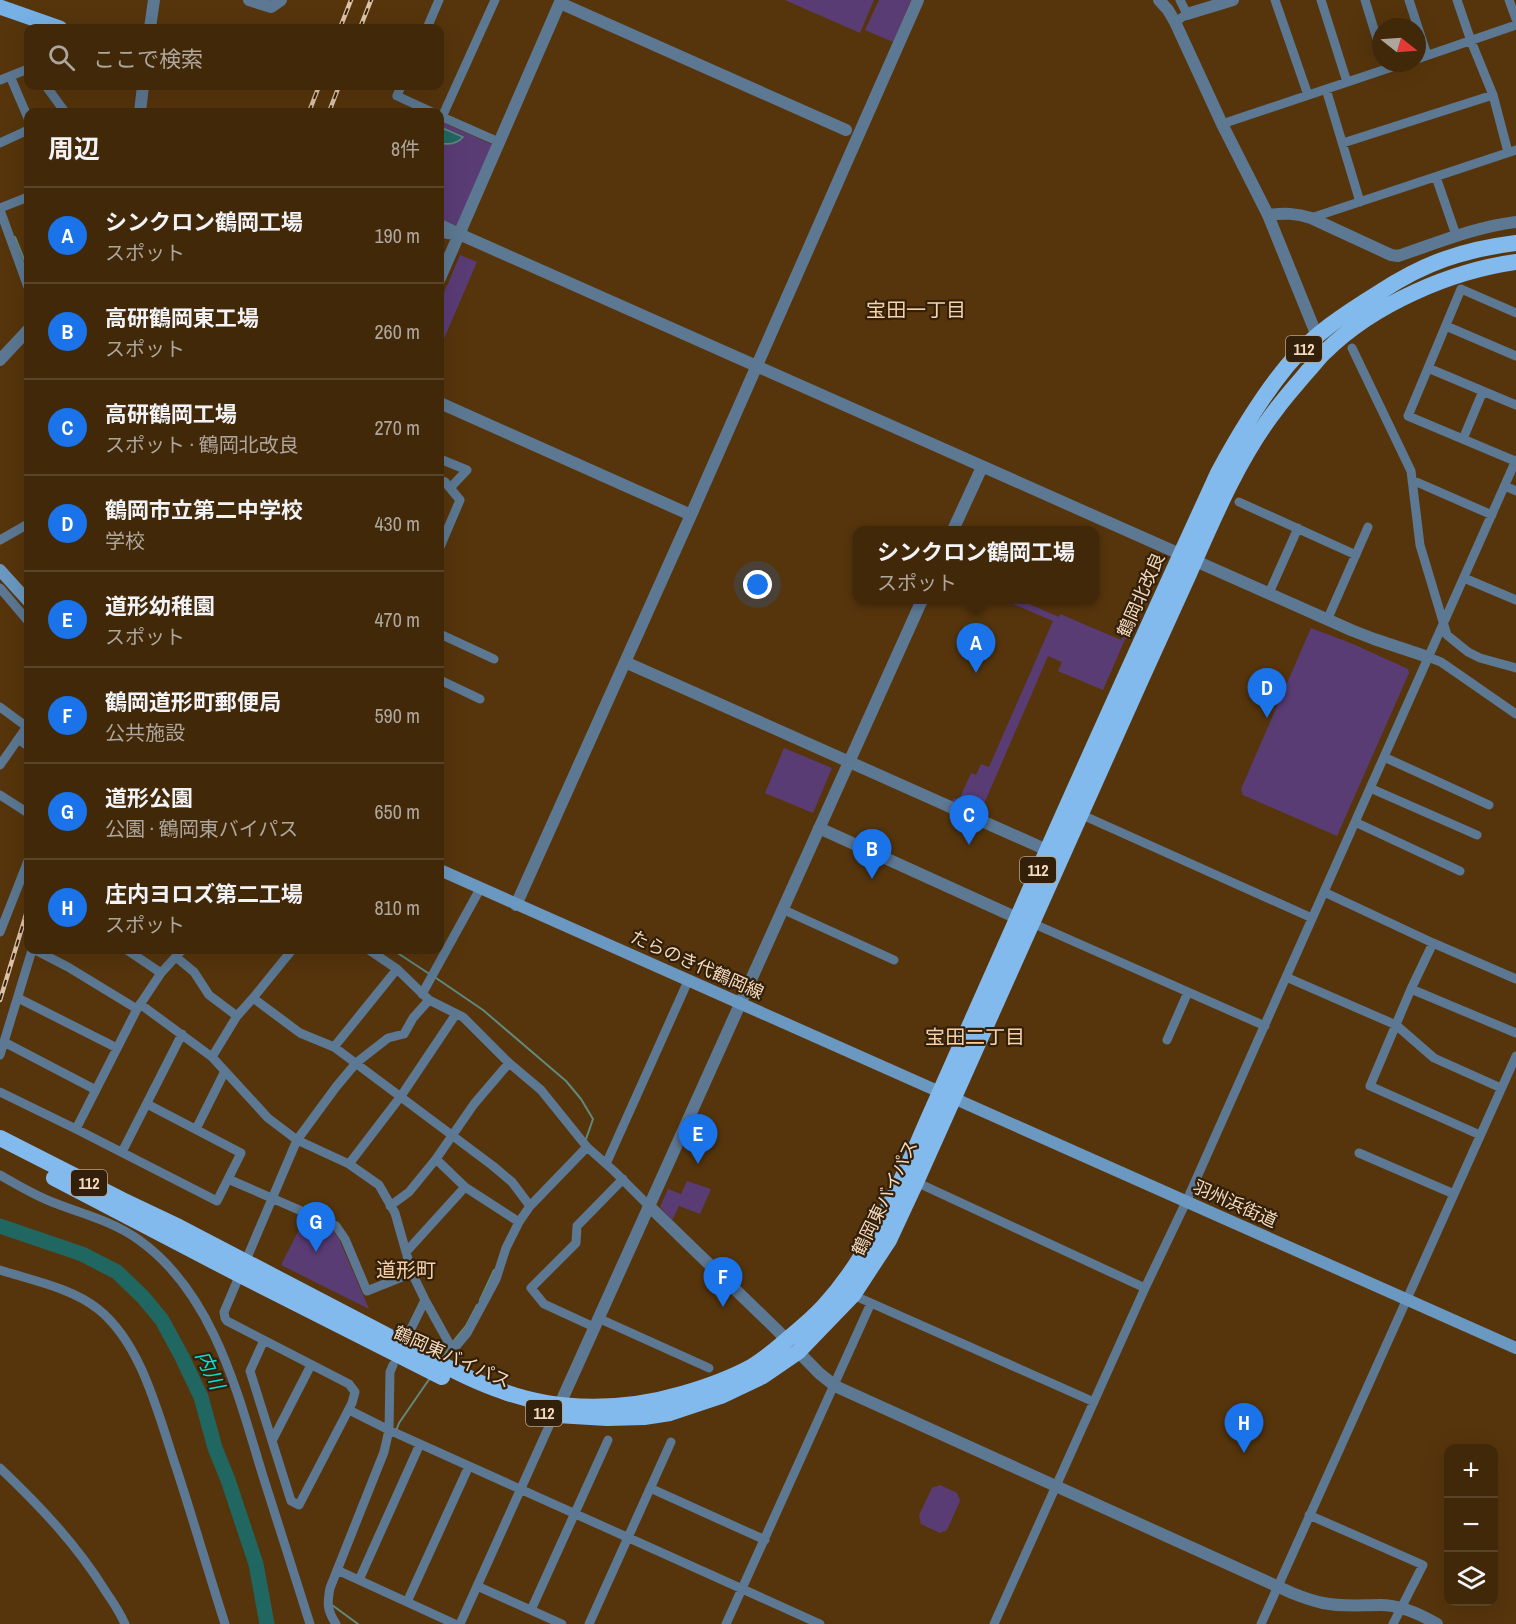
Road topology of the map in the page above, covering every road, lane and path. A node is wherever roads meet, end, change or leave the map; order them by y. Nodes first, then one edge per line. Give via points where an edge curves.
1 (154, 0) edge
2 (249, 0) edge
3 (280, 0) edge
4 (440, 0) edge
5 (495, 0) edge
6 (918, 0) edge
7 (1159, 0) edge
8 (1180, 0) edge
9 (1233, 0) edge
10 (1275, 0) edge
11 (1321, 0) edge
12 (1365, 0) edge
13 (1409, 0) edge
14 (1457, 0) edge
15 (1509, 0) edge
16 (558, 1) edge
17 (0, 7) edge
18 (1187, 14) junction
19 (1413, 18) edge
20 (1516, 19) edge
21 (1175, 22) junction
22 (1372, 23) edge
23 (49, 24) edge
24 (151, 24) edge
25 (429, 24) edge
26 (1516, 25) edge
27 (1471, 41) junction
28 (1426, 56) edge
29 (24, 71) edge
30 (1372, 71) edge
31 (10, 76) junction
32 (0, 80) edge
33 (1347, 82) junction
34 (1326, 89) junction
35 (49, 90) edge
36 (143, 90) edge
37 (399, 90) edge
38 (1308, 95) junction
39 (1493, 95) junction
40 (24, 108) edge
41 (62, 108) edge
42 (140, 108) edge
43 (423, 108) edge
44 (444, 110) edge
45 (444, 117) edge
46 (1222, 124) junction
47 (846, 130) dead end
48 (24, 132) edge
49 (499, 142) junction
50 (0, 143) edge
51 (1343, 144) junction
52 (1512, 151) edge
53 (1436, 177) junction
54 (24, 199) edge
55 (1360, 202) junction
56 (0, 209) edge
57 (1268, 214) junction
58 (1311, 218) junction
59 (1516, 222) edge
60 (444, 227) edge
61 (444, 232) edge
62 (459, 234) junction
63 (1456, 235) junction
64 (1516, 243) edge
65 (1516, 262) edge
66 (444, 269) edge
67 (24, 275) edge
68 (1516, 313) edge
69 (1446, 326) junction
70 (24, 334) edge
71 (1317, 336) junction
72 (1352, 348) dead end
73 (1516, 356) edge
74 (0, 360) edge
75 (757, 365) junction
76 (1428, 368) junction
77 (1484, 391) junction
78 (444, 405) edge
79 (1516, 405) edge
80 (1463, 439) junction
81 (444, 461) edge
82 (1516, 461) edge
83 (982, 467) junction
84 (1412, 480) junction
85 (444, 482) edge
86 (1505, 486) junction
87 (450, 488) junction
88 (1516, 491) edge
89 (1239, 502) dead end
90 (691, 515) junction
91 (1492, 515) junction
92 (24, 526) edge
93 (955, 526) edge
94 (1368, 527) dead end
95 (1298, 528) junction
96 (444, 534) edge
97 (0, 540) edge
98 (1356, 555) junction
99 (1188, 557) junction
100 (0, 570) edge
101 (1464, 578) junction
102 (0, 588) edge
103 (1269, 593) junction
104 (24, 597) edge
105 (1516, 600) edge
106 (920, 604) edge
107 (24, 616) edge
108 (1328, 618) junction
109 (1443, 626) junction
110 (444, 636) edge
111 (1428, 657) junction
112 (494, 658) dead end
113 (625, 662) junction
114 (1516, 668) edge
115 (444, 682) edge
116 (480, 699) dead end
117 (0, 707) edge
118 (1516, 714) edge
119 (24, 723) edge
120 (24, 731) edge
121 (18, 739) junction
122 (24, 744) edge
123 (1384, 757) junction
124 (849, 761) junction
125 (0, 765) edge
126 (1370, 788) junction
127 (0, 795) edge
128 (1489, 805) dead end
129 (24, 810) edge
130 (1080, 814) junction
131 (1355, 822) junction
132 (819, 828) junction
133 (1477, 835) dead end
134 (1047, 850) junction
135 (24, 871) edge
136 (1460, 871) dead end
137 (444, 872) edge
138 (480, 889) junction
139 (1324, 892) junction
140 (516, 905) junction
141 (782, 909) junction
142 (1312, 918) junction
143 (1025, 921) junction
144 (1, 929) edge
145 (1433, 943) junction
146 (33, 954) edge
147 (42, 954) edge
148 (133, 954) edge
149 (178, 954) edge
150 (180, 954) edge
151 (289, 954) edge
152 (375, 954) edge
153 (894, 960) dead end
154 (397, 969) junction
155 (161, 973) junction
156 (1286, 977) junction
157 (1516, 979) edge
158 (688, 981) junction
159 (1411, 989) junction
160 (1188, 992) junction
161 (426, 997) junction
162 (18, 998) junction
163 (253, 998) junction
164 (740, 1004) junction
165 (138, 1006) junction
166 (456, 1014) junction
167 (237, 1016) junction
168 (1396, 1025) junction
169 (1264, 1026) junction
170 (1516, 1033) edge
171 (182, 1034) junction
172 (1167, 1040) dead end
173 (4, 1042) junction
174 (334, 1047) junction
175 (117, 1048) junction
176 (0, 1055) edge
177 (1516, 1056) edge
178 (212, 1057) junction
179 (356, 1063) junction
180 (509, 1063) junction
181 (225, 1071) junction
182 (1501, 1088) junction
183 (96, 1090) junction
184 (0, 1092) edge
185 (400, 1096) junction
186 (947, 1096) junction
187 (147, 1104) junction
188 (76, 1129) junction
189 (196, 1129) junction
190 (453, 1136) junction
191 (1480, 1136) junction
192 (0, 1138) edge
193 (297, 1140) junction
194 (587, 1147) junction
195 (0, 1150) edge
196 (122, 1152) junction
197 (1359, 1153) dead end
198 (436, 1159) junction
199 (349, 1164) junction
200 (606, 1164) junction
201 (0, 1175) edge
202 (228, 1179) junction
203 (622, 1179) junction
204 (916, 1182) junction
205 (465, 1187) junction
206 (1454, 1194) junction
207 (272, 1197) junction
208 (1186, 1202) junction
209 (390, 1206) junction
210 (530, 1206) junction
211 (648, 1206) junction
212 (519, 1222) junction
213 (406, 1252) junction
214 (243, 1268) junction
215 (0, 1270) edge
216 (412, 1273) junction
217 (1145, 1288) junction
218 (853, 1295) junction
219 (425, 1300) junction
220 (1405, 1300) junction
221 (871, 1303) junction
222 (596, 1322) junction
223 (407, 1337) dead end
224 (264, 1340) junction
225 (792, 1346) junction
226 (1516, 1348) edge
227 (311, 1365) junction
228 (393, 1365) dead end
229 (710, 1368) dead end
230 (835, 1386) junction
231 (1094, 1402) junction
232 (348, 1410) junction
233 (557, 1410) junction
234 (389, 1430) junction
235 (608, 1440) dead end
236 (272, 1442) junction
237 (671, 1442) dead end
238 (420, 1444) junction
239 (469, 1466) junction
240 (0, 1468) edge
241 (1056, 1487) junction
242 (650, 1488) junction
243 (521, 1489) junction
244 (575, 1514) junction
245 (1309, 1515) junction
246 (628, 1538) junction
247 (765, 1540) junction
248 (337, 1570) junction
249 (358, 1580) junction
250 (477, 1586) junction
251 (1277, 1587) junction
252 (742, 1589) junction
253 (407, 1602) junction
254 (1400, 1608) junction
255 (531, 1610) junction
256 (125, 1624) edge
257 (225, 1624) edge
258 (310, 1624) edge
259 (336, 1624) edge
260 (455, 1624) edge
261 (460, 1624) edge
262 (562, 1624) edge
263 (589, 1624) edge
264 (726, 1624) edge
265 (820, 1624) edge
266 (994, 1624) edge
267 (1261, 1624) edge
268 (1393, 1624) edge
269 (1437, 1624) edge

1 - 24 street
2 - 3 street via 271,7
4 - 25 street
5 - 44 street
6 - 75 street
7 - 21 street
8 - 18 street
9 - 18 street
10 - 38 street
11 - 33 street
12 - 22 street
13 - 19 street
14 - 27 street
15 - 20 street
16 - 47 street
16 - 49 street
17 - 23 main road
18 - 21 street
21 - 46 street
26 - 27 street
27 - 28 street
27 - 39 street
29 - 31 street
30 - 33 street
31 - 32 street
31 - 40 street
33 - 34 street
34 - 38 street
34 - 51 street
35 - 41 street
36 - 42 street
37 - 43 street via 397,96
38 - 46 street
39 - 51 street
39 - 52 street
45 - 49 street
46 - 57 street
48 - 50 street
49 - 62 street
51 - 55 street
52 - 53 street
53 - 55 street
53 - 63 street
54 - 56 street
55 - 58 street
56 - 67 street
57 - 58 street
57 - 71 street
58 - 63 street via 1398,256
59 - 63 street
60 - 62 street
61 - 62 street
62 - 66 street
62 - 75 street
64 - 71 highway, 鶴岡北改良 / 112 via 1444,259 1406,276 1342,315
65 - 99 highway, 鶴岡北改良 / 112 via 1450,278 1417,291 1380,310 1327,350 1276,409
68 - 69 street via 1461,289
69 - 73 street
69 - 76 street
70 - 74 street
71 - 99 highway, 鶴岡北改良 / 112 via 1288,364 1238,437 1218,473
72 - 84 street
75 - 83 street
75 - 90 street
76 - 77 street
76 - 80 street via 1408,416
77 - 79 street
77 - 80 street
78 - 90 street
80 - 82 street
81 - 87 street via 466,470
82 - 86 street
83 - 93 street
83 - 99 street
84 - 91 street
84 - 109 street via 1420,545
85 - 87 street
86 - 88 street
86 - 91 street
87 - 96 street via 460,500
89 - 95 street
90 - 113 street
91 - 101 street
92 - 97 street
94 - 98 street
95 - 98 street
95 - 103 street
98 - 108 street
99 - 103 street
99 - 130 highway, 鶴岡北改良 / 112
99 - 134 highway, 鶴岡北改良 / 112
100 - 104 main road
101 - 105 street
101 - 109 street
102 - 107 street
103 - 108 street
106 - 124 street
108 - 111 street
109 - 111 street
109 - 114 street via 1447,635 1467,652
110 - 112 street
111 - 118 street
111 - 123 street
113 - 124 street
113 - 140 street
115 - 116 street
117 - 119 street
120 - 121 street
121 - 122 street
121 - 125 street
123 - 126 street
123 - 128 street
124 - 132 street
124 - 134 street
126 - 131 street
126 - 133 street
127 - 129 street
130 - 142 street
130 - 143 highway, 鶴岡北改良 / 112
131 - 136 street
131 - 139 street
132 - 141 street
132 - 143 street
134 - 143 highway, 鶴岡北改良 / 112
135 - 144 street
137 - 138 main road, たらのき代鶴岡線
138 - 140 main road, たらのき代鶴岡線
138 - 161 street
139 - 142 street
139 - 145 street
140 - 158 main road, たらのき代鶴岡線
141 - 153 street
141 - 164 street
142 - 156 street
143 - 160 street
143 - 186 highway, 鶴岡北改良 / 112
145 - 157 street
145 - 159 street
146 - 162 street
147 - 165 street
148 - 155 street
149 - 155 street
150 - 167 street via 209,995
151 - 163 street
152 - 154 street
154 - 161 street
154 - 174 street
155 - 165 street
156 - 168 street
156 - 169 street
158 - 164 main road, たらのき代鶴岡線
158 - 200 street
159 - 168 street
159 - 170 street
160 - 169 street
160 - 172 street
161 - 166 street
161 - 179 street via 404,1034 388,1038
162 - 173 street
162 - 175 street
163 - 167 street
163 - 174 street via 300,1033
164 - 186 main road, たらのき代鶴岡線
164 - 211 street
165 - 171 street
165 - 175 street
166 - 180 street via 464,1017
166 - 185 street
167 - 178 street
168 - 182 street via 1434,1058
168 - 191 street via 1370,1086
169 - 208 street
171 - 178 street
171 - 187 street
173 - 176 street
173 - 183 street
174 - 179 street
175 - 183 street
177 - 182 street
178 - 181 street
179 - 185 street
179 - 193 street
180 - 190 street
180 - 194 street via 541,1090
181 - 189 street
181 - 193 street via 268,1118
182 - 191 street
183 - 188 street
184 - 188 street
185 - 190 street
185 - 199 street
186 - 204 highway, 鶴岡東バイパス / 112
186 - 208 main road, 羽州浜街道
186 - 225 highway, 鶴岡東バイパス / 112 via 860,1258
187 - 189 street
187 - 196 street
188 - 196 street
189 - 202 street via 242,1153
190 - 198 street
190 - 210 street via 512,1182
191 - 206 street
192 - 214 highway, 鶴岡東バイパス / 112 via 179,1227
193 - 199 street
193 - 207 street
194 - 200 street
194 - 210 street
195 - 214 highway, 鶴岡東バイパス / 112
196 - 202 street via 217,1201
197 - 206 street
198 - 205 street
198 - 209 street via 409,1192
199 - 209 street via 379,1185
200 - 203 street
201 - 258 street via 39,1197 106,1222 138,1239 169,1266 198,1306 222,1354
202 - 207 street
203 - 211 street
203 - 222 street via 577,1226 576,1243 531,1288 544,1304
204 - 217 street
204 - 218 highway, 鶴岡東バイパス / 112 via 889,1240
205 - 212 street
205 - 213 street
206 - 220 street
207 - 214 street
207 - 216 street via 336,1226 367,1291
208 - 217 street
208 - 220 main road, 羽州浜街道
209 - 213 street
210 - 212 street
211 - 222 street
211 - 225 street
212 - 219 street via 496,1279 457,1345 450,1345
213 - 216 street
214 - 224 street via 225,1318
214 - 233 highway, 鶴岡東バイパス / 112 via 467,1377
215 - 257 street via 65,1290 95,1306 122,1334 154,1400
216 - 219 street
217 - 231 street
218 - 221 street
218 - 225 highway, 鶴岡東バイパス / 112
219 - 223 street
220 - 226 main road, 羽州浜街道
220 - 245 street
221 - 230 street
221 - 231 street
222 - 229 street
222 - 233 street
224 - 227 street
224 - 236 street via 250,1371
225 - 230 street
225 - 233 highway, 鶴岡東バイパス / 112 via 713,1385 672,1397 620,1406
227 - 232 street via 354,1389
227 - 236 street
228 - 234 street
230 - 241 street
230 - 247 street
231 - 241 street
232 - 234 street
232 - 236 street via 299,1505 291,1501
233 - 243 street
234 - 238 street
234 - 248 street
235 - 244 street
237 - 242 street
238 - 239 street
238 - 249 street
239 - 243 street
239 - 253 street
240 - 256 street via 85,1559
241 - 251 street
241 - 266 street
242 - 246 street
242 - 247 street
243 - 244 street
243 - 250 street
244 - 246 street
244 - 255 street
245 - 251 street
245 - 254 street via 1423,1565
246 - 252 street
246 - 263 street
247 - 252 street
248 - 249 street
248 - 259 street via 327,1604
249 - 253 street
250 - 255 street
250 - 261 street
251 - 254 street via 1322,1603
251 - 267 street
252 - 264 street
252 - 265 street
253 - 260 street
254 - 268 street
254 - 269 street
255 - 262 street

